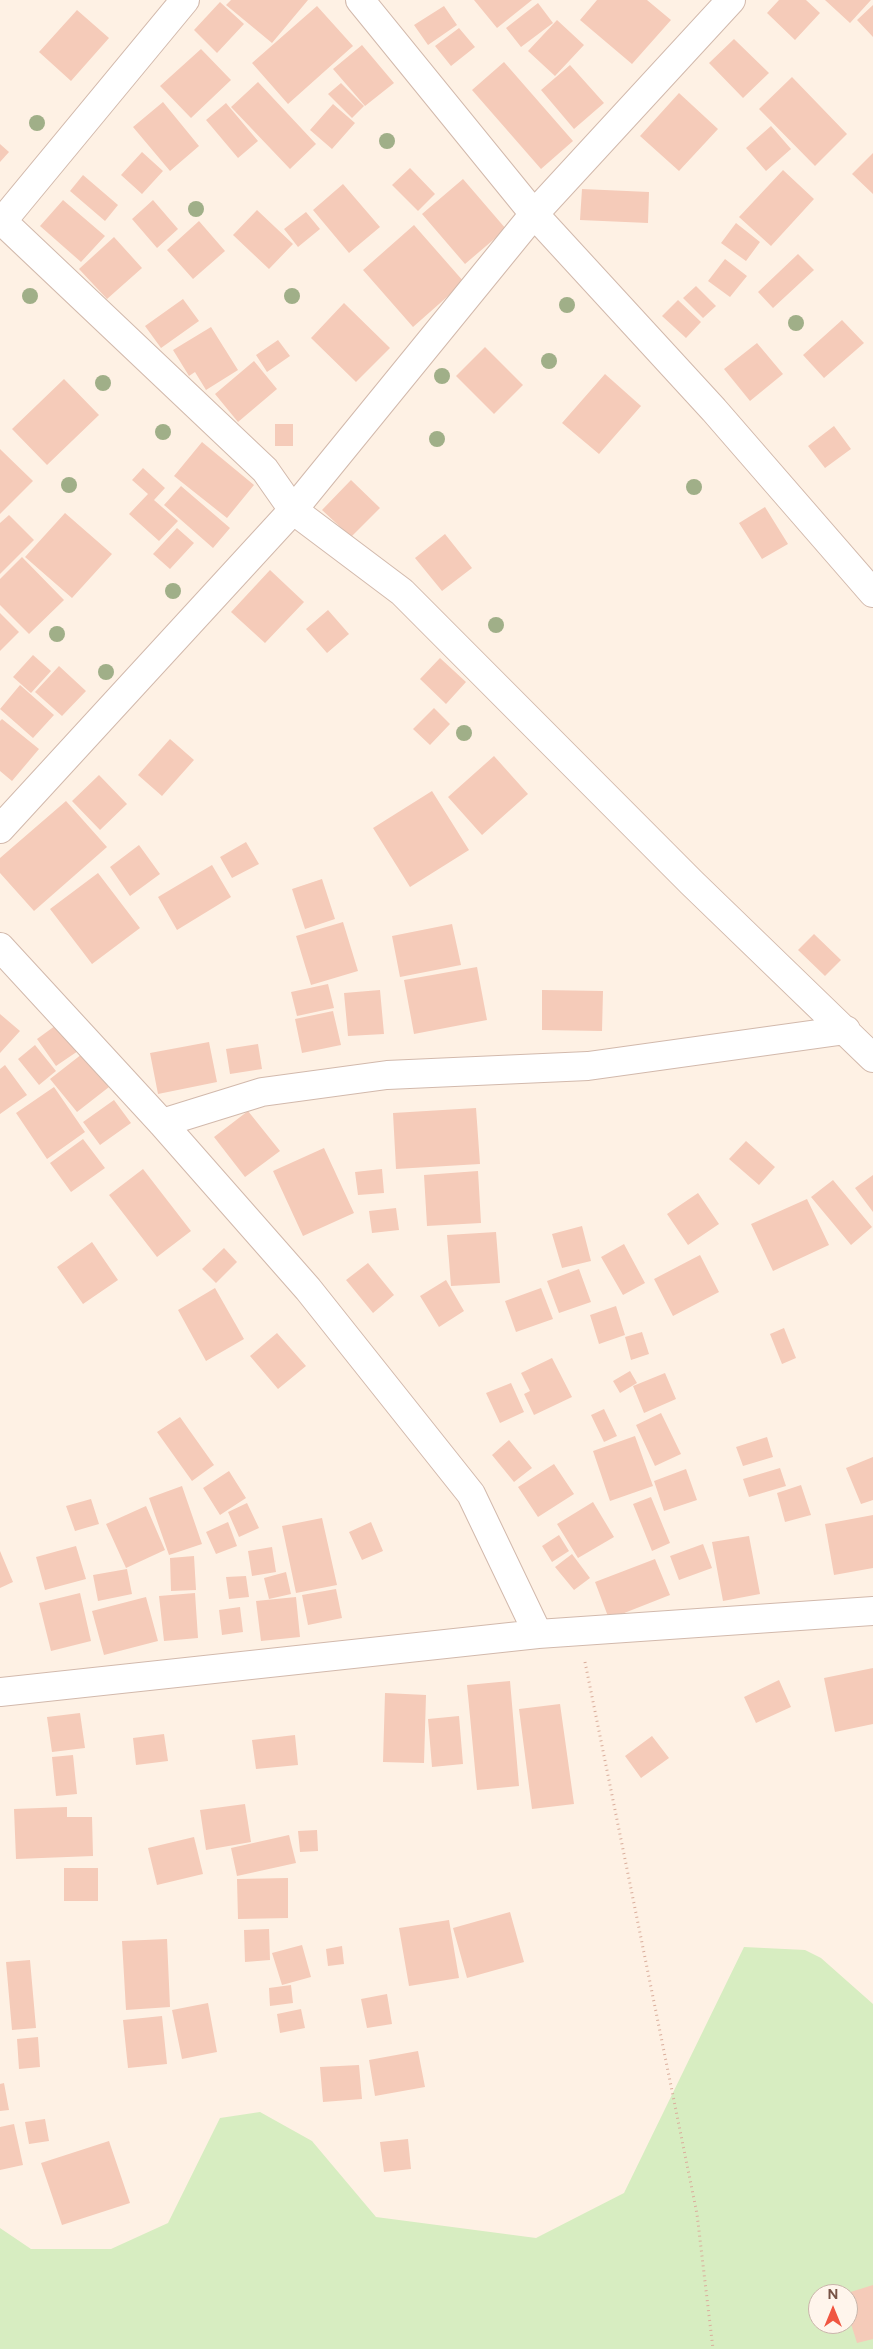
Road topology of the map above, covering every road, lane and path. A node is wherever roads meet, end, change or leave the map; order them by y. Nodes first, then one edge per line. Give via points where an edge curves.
1 (185, 0) edge
2 (360, 0) edge
3 (731, 0) edge
4 (534, 214) junction
5 (1, 221) edge
6 (294, 510) junction
7 (873, 593) edge
8 (0, 829) edge
9 (0, 947) edge
10 (846, 1030) junction
11 (873, 1058) edge
12 (162, 1123) junction
13 (873, 1611) edge
14 (579, 1631) junction
15 (538, 1634) junction
16 (0, 1692) edge
17 (713, 2349) edge

1 - 5 street
2 - 4 street
3 - 4 street
4 - 6 street
4 - 7 street via 714,410
5 - 6 street via 265,470
6 - 8 street
6 - 10 street via 402,592 692,883
9 - 12 street
10 - 11 street
10 - 12 street via 588,1066 378,1076 262,1092
12 - 15 street via 308,1289 471,1494
13 - 14 street
14 - 15 street
14 - 17 path via 697,2214
15 - 16 street

